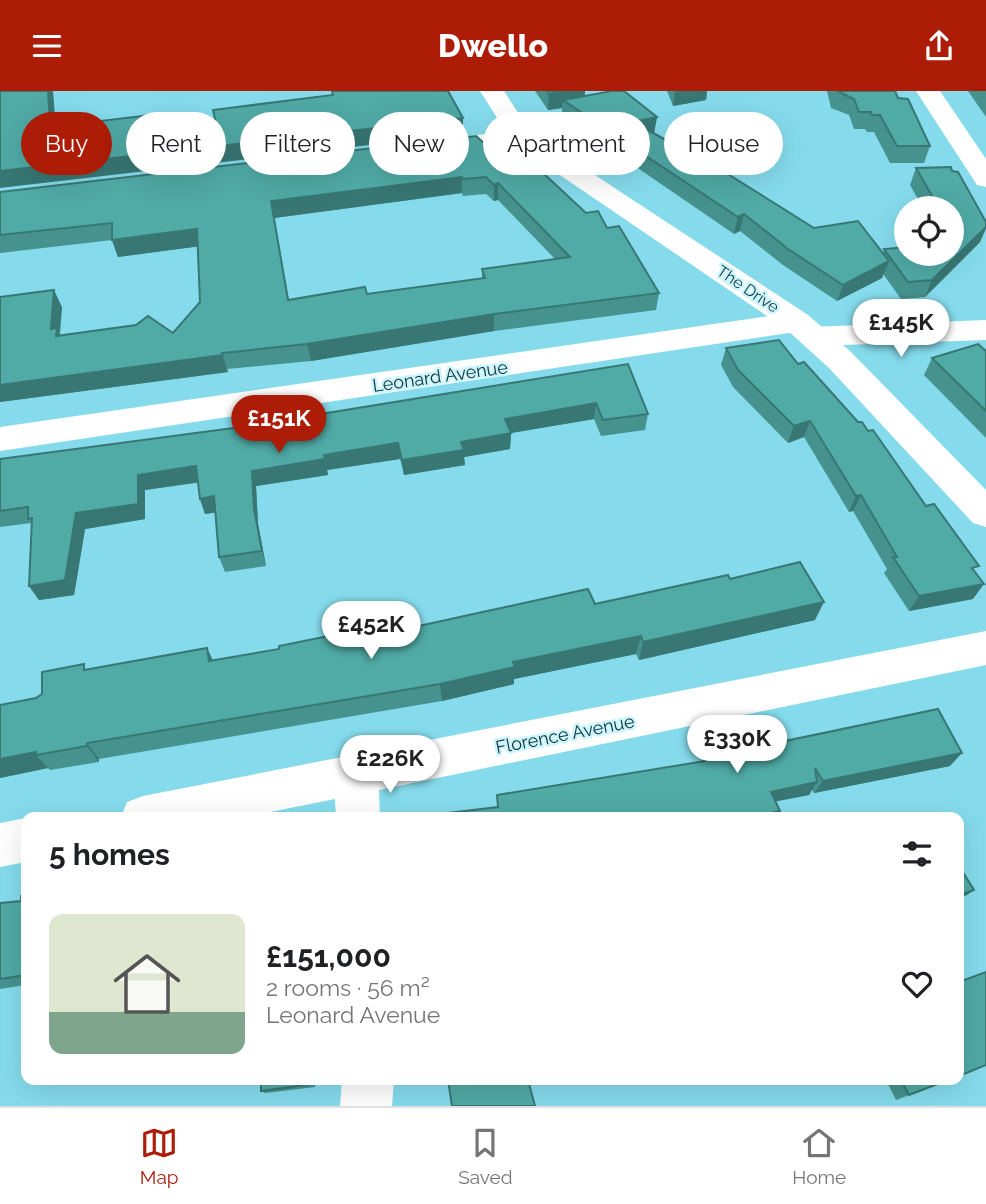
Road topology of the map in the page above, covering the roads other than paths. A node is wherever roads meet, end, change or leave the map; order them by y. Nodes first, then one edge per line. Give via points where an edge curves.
1 (492, 91) edge
2 (928, 91) edge
3 (505, 112) edge
4 (577, 175) edge
5 (986, 179) edge
6 (806, 329) junction
7 (986, 330) edge
8 (0, 439) edge
9 (986, 513) edge
10 (986, 648) edge
11 (357, 797) edge
12 (196, 812) edge
13 (21, 841) edge
14 (0, 845) edge
15 (368, 1085) edge
16 (366, 1106) edge

1 - 3 street, The Drive
2 - 5 street
4 - 6 street, The Drive
6 - 7 street, Leonard Avenue
6 - 8 street, Leonard Avenue
6 - 9 street, The Drive
10 - 11 street, Florence Avenue
11 - 12 street, Florence Avenue
13 - 14 street
15 - 16 street

